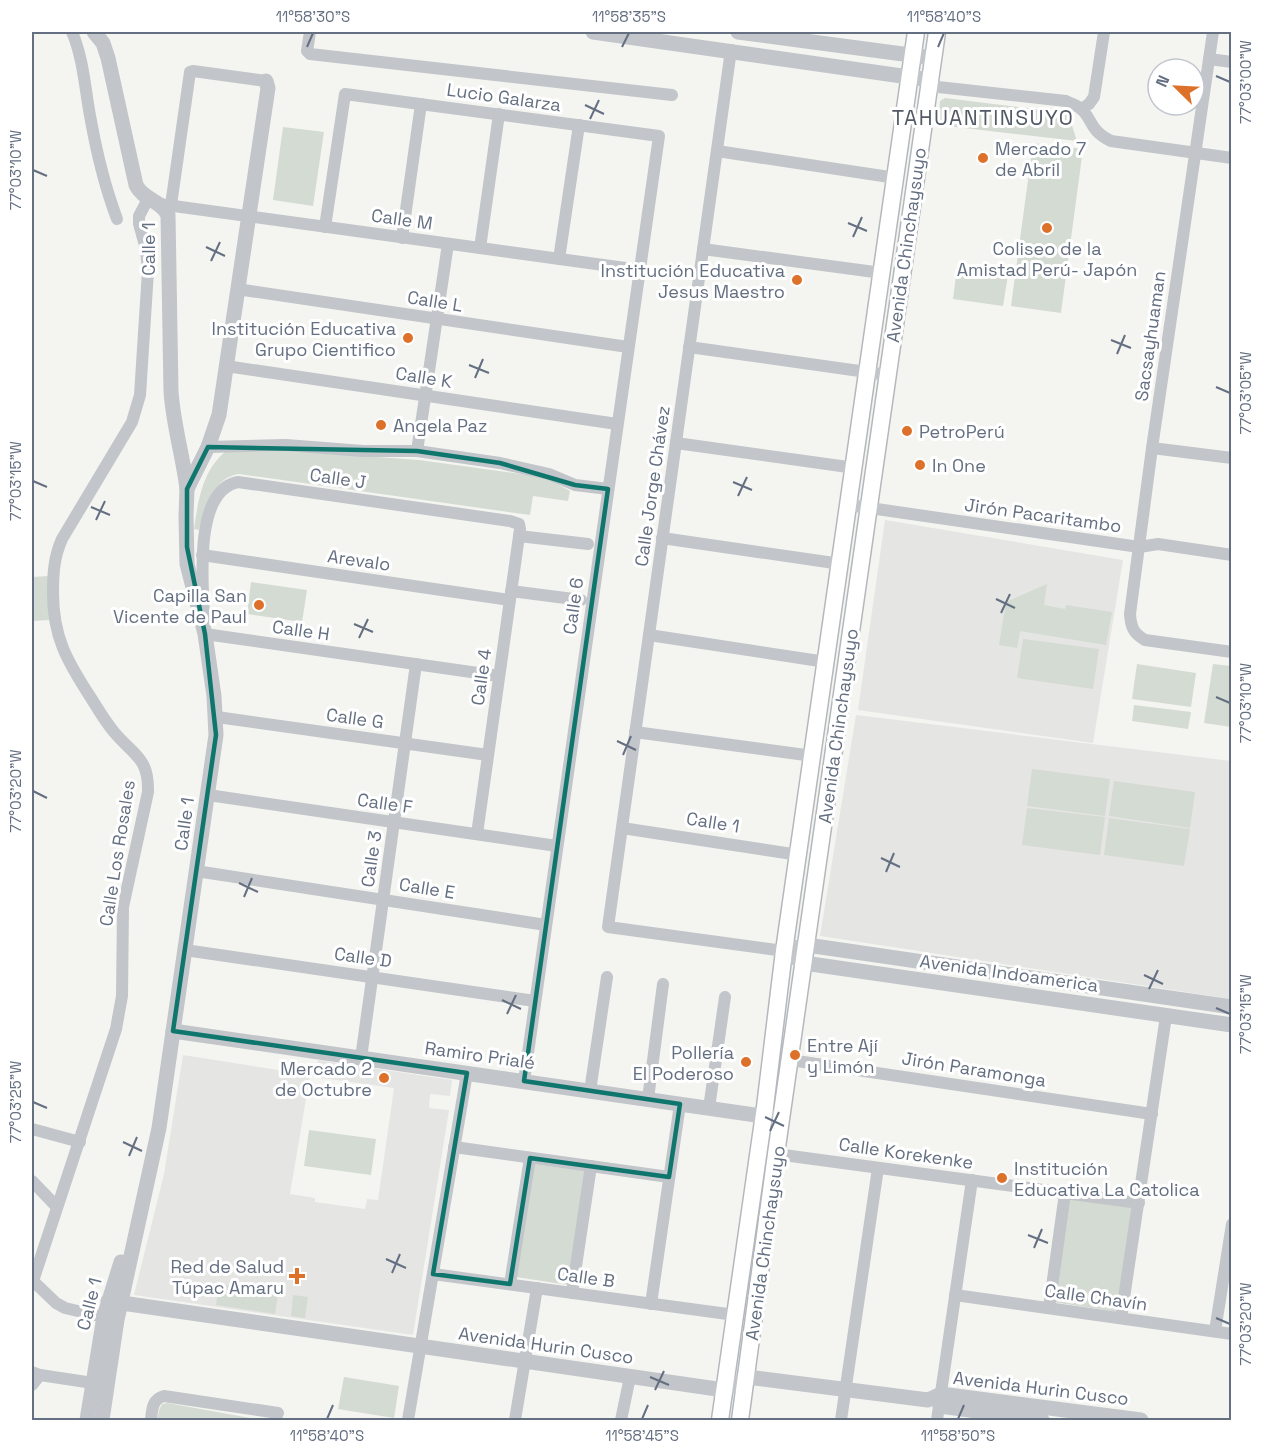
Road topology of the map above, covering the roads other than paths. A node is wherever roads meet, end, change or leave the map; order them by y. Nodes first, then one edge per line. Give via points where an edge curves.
1 (72, 32) edge
2 (94, 32) edge
3 (310, 32) edge
4 (593, 32) edge
5 (738, 32) edge
6 (916, 32) edge
7 (937, 32) edge
8 (1104, 32) edge
9 (1213, 32) edge
10 (731, 50) junction
11 (912, 55) junction
12 (933, 58) junction
13 (1209, 59) junction
14 (1232, 62) edge
15 (909, 77) junction
16 (266, 81) joint
17 (929, 83) junction
18 (672, 95) dead end
19 (421, 104) junction
20 (1082, 109) junction
21 (499, 114) junction
22 (579, 125) junction
23 (659, 136) joint
24 (717, 152) junction
25 (1195, 153) junction
26 (1232, 158) edge
27 (896, 178) junction
28 (159, 203) junction
29 (248, 216) junction
30 (117, 219) dead end
31 (325, 227) junction
32 (402, 238) junction
33 (448, 244) junction
34 (480, 248) junction
35 (703, 249) junction
36 (559, 259) junction
37 (640, 270) junction
38 (882, 273) junction
39 (237, 289) junction
40 (436, 320) junction
41 (628, 347) junction
42 (689, 347) junction
43 (226, 366) junction
44 (868, 372) junction
45 (888, 375) junction
46 (425, 396) junction
47 (617, 424) junction
48 (676, 443) junction
49 (208, 447) junction
50 (1152, 448) junction
51 (417, 451) junction
52 (1232, 458) edge
53 (855, 468) junction
54 (187, 489) junction
55 (608, 489) junction
56 (849, 506) junction
57 (869, 508) junction
58 (519, 530) junction
59 (662, 538) junction
60 (588, 544) dead end
61 (1139, 547) junction
62 (202, 555) junction
63 (1232, 555) edge
64 (841, 564) junction
65 (510, 596) junction
66 (581, 600) dead end
67 (205, 634) junction
68 (649, 635) junction
69 (1232, 652) edge
70 (826, 662) junction
71 (416, 664) junction
72 (499, 676) junction
73 (217, 717) junction
74 (635, 732) junction
75 (405, 743) junction
76 (488, 754) junction
77 (813, 756) junction
78 (208, 795) junction
79 (394, 822) junction
80 (622, 828) junction
81 (477, 834) junction
82 (557, 846) junction
83 (799, 855) junction
84 (196, 872) junction
85 (383, 900) junction
86 (546, 925) junction
87 (608, 927) joint
88 (807, 945) junction
89 (185, 950) junction
90 (784, 951) junction
91 (804, 963) junction
92 (372, 977) junction
93 (607, 977) dead end
94 (663, 984) dead end
95 (725, 997) dead end
96 (535, 1000) junction
97 (1232, 1007) edge
98 (1167, 1016) junction
99 (1232, 1025) edge
100 (173, 1031) junction
101 (361, 1058) junction
102 (790, 1060) junction
103 (467, 1072) junction
104 (524, 1081) junction
105 (590, 1091) junction
106 (648, 1099) junction
107 (680, 1104) junction
108 (709, 1108) junction
109 (1152, 1114) junction
110 (763, 1116) junction
111 (782, 1118) junction
112 (32, 1129) edge
113 (80, 1143) junction
114 (454, 1147) junction
115 (776, 1154) junction
116 (530, 1158) junction
117 (591, 1166) junction
118 (878, 1168) junction
119 (669, 1177) junction
120 (972, 1180) junction
121 (32, 1181) edge
122 (1065, 1193) junction
123 (1139, 1203) junction
124 (57, 1207) junction
125 (1232, 1224) edge
126 (433, 1274) junction
127 (32, 1281) edge
128 (510, 1284) junction
129 (537, 1288) junction
130 (572, 1293) junction
131 (955, 1295) junction
132 (114, 1302) junction
133 (651, 1304) junction
134 (1049, 1308) junction
135 (735, 1315) junction
136 (110, 1318) junction
137 (1121, 1318) junction
138 (1215, 1331) junction
139 (1232, 1334) edge
140 (420, 1346) junction
141 (526, 1362) junction
142 (36, 1374) edge
143 (630, 1377) junction
144 (747, 1377) junction
145 (93, 1383) junction
146 (32, 1385) edge
147 (845, 1389) junction
148 (724, 1390) junction
149 (939, 1407) edge
150 (276, 1417) edge
151 (87, 1420) edge
152 (102, 1420) edge
153 (150, 1420) edge
154 (408, 1420) edge
155 (515, 1420) edge
156 (621, 1420) edge
157 (720, 1420) edge
158 (740, 1420) edge
159 (841, 1420) edge
160 (1042, 1420) edge
161 (1141, 1420) edge

1 - 30 street via 106,189
2 - 28 street, Calle 1 via 108,58 132,177 139,193
3 - 18 street via 308,54
4 - 10 street
5 - 11 street
6 - 11 main road, Avenida Chinchaysuyo
7 - 12 main road, Avenida Chinchaysuyo
8 - 20 street via 1094,97
9 - 13 street, Sacsayhuaman
10 - 15 street
10 - 24 street, Calle Jorge Chávez
11 - 12 street
11 - 15 main road, Avenida Chinchaysuyo
12 - 17 main road, Avenida Chinchaysuyo
13 - 14 street
13 - 25 street, Sacsayhuaman
15 - 17 street
15 - 27 main road, Avenida Chinchaysuyo
16 - 28 street, Calle Los Rosales via 190,72
16 - 29 street, Calle 1
17 - 20 street via 1066,101
17 - 45 main road, Avenida Chinchaysuyo
19 - 21 street, Lucio Galarza
19 - 31 street, Lucio Galarza via 345,93
19 - 32 street
20 - 25 street via 1100,136 1111,141
21 - 22 street, Lucio Galarza
21 - 34 street
22 - 23 street, Lucio Galarza
22 - 36 street
23 - 37 street, Calle 6
24 - 27 street
24 - 35 street, Calle Jorge Chávez
25 - 26 street
25 - 50 street, Sacsayhuaman
27 - 38 main road, Avenida Chinchaysuyo
28 - 29 street, Calle M
28 - 54 street, Calle 1 via 168,215 171,401
28 - 113 street, Calle Los Rosales via 139,216 148,271 140,395 132,422 62,539 52,571 54,618 65,656 109,726 140,757 148,779 123,907 119,1015
29 - 31 street, Calle M
29 - 39 street, Calle 1
31 - 32 street, Calle M
32 - 33 street, Calle M
33 - 34 street, Calle M
33 - 40 street
34 - 36 street, Calle M
35 - 38 street
35 - 42 street, Calle Jorge Chávez
36 - 37 street, Calle M
37 - 41 street, Calle 6
38 - 44 main road, Avenida Chinchaysuyo
39 - 40 street, Calle L
39 - 43 street, Calle 1
40 - 41 street, Calle L
40 - 46 street
41 - 47 street, Calle 6
42 - 44 street
42 - 48 street, Calle Jorge Chávez
43 - 46 street, Calle K
43 - 49 street, Calle 1 via 219,415
44 - 45 street
44 - 53 main road, Avenida Chinchaysuyo
45 - 57 main road, Avenida Chinchaysuyo
46 - 47 street, Calle K
46 - 51 street
47 - 55 street, Calle 6
48 - 53 street
48 - 59 street, Calle Jorge Chávez
49 - 51 street via 286,445
49 - 54 street, Calle 1
50 - 52 street
50 - 61 street, Sacsayhuaman
51 - 55 street via 500,463 549,474 575,485
53 - 56 main road, Avenida Chinchaysuyo
54 - 67 street, Calle 1 via 188,564
55 - 82 street, Calle 6
56 - 57 street, Jirón Pacaritambo
56 - 64 main road, Avenida Chinchaysuyo
57 - 61 street, Jirón Pacaritambo
57 - 88 main road, Avenida Chinchaysuyo
58 - 60 street, Calle J
58 - 62 street, Calle J via 510,521 238,482 223,490 211,508
58 - 65 street, Calle 4
59 - 64 street
59 - 68 street, Calle Jorge Chávez
61 - 63 street, Jirón Pacaritambo via 1158,544
61 - 69 street, Sacsayhuaman via 1131,614 1136,635 1145,640
62 - 65 street, Arevalo
62 - 67 street, Calle J
64 - 70 main road, Avenida Chinchaysuyo
65 - 66 street, Arevalo
65 - 72 street, Calle 4
67 - 71 street, Calle H
67 - 73 street, Calle 1
68 - 70 street
68 - 74 street, Calle Jorge Chávez
70 - 77 main road, Avenida Chinchaysuyo
71 - 72 street, Calle H
71 - 75 street, Calle 3
72 - 76 street, Calle 4
73 - 75 street, Calle G
73 - 78 street, Calle 1
74 - 77 street
74 - 80 street, Calle Jorge Chávez
75 - 76 street, Calle G
75 - 79 street, Calle 3
76 - 81 street, Calle 4
77 - 83 main road, Avenida Chinchaysuyo
78 - 79 street, Calle F
78 - 84 street, Calle 1
79 - 81 street, Calle F
79 - 85 street, Calle 3
80 - 83 street, Calle 1
80 - 87 street, Calle Jorge Chávez
81 - 82 street, Calle F
82 - 86 street, Calle 6
83 - 90 main road, Avenida Chinchaysuyo
84 - 85 street, Calle E
84 - 89 street, Calle 1
85 - 86 street, Calle E
85 - 92 street, Calle 3
86 - 96 street, Calle 6
87 - 90 street, Avenida Indoamerica
88 - 90 street, Avenida Indoamerica
88 - 91 main road, Avenida Chinchaysuyo
88 - 97 street, Avenida Indoamerica
89 - 92 street, Calle D
89 - 100 street, Calle 1
90 - 91 street, Avenida Indoamerica
90 - 110 main road, Avenida Chinchaysuyo
91 - 98 street, Avenida Indoamerica
91 - 102 main road, Avenida Chinchaysuyo
92 - 96 street, Calle D
92 - 101 street, Calle 3
93 - 105 street
94 - 106 street
95 - 108 street
96 - 104 street, Calle 6
98 - 99 street, Avenida Indoamerica
98 - 109 street
100 - 101 street, Ramiro Prialé
100 - 132 street, Calle 1 via 152,1165
101 - 103 street, Ramiro Prialé
102 - 109 street, Jirón Paramonga
102 - 111 main road, Avenida Chinchaysuyo
103 - 104 street, Ramiro Prialé
103 - 114 street
104 - 105 street, Ramiro Prialé
105 - 106 street, Ramiro Prialé
106 - 107 street, Ramiro Prialé
107 - 108 street, Ramiro Prialé
107 - 119 street
108 - 110 street, Ramiro Prialé
109 - 123 street
110 - 111 street, Ramiro Prialé
110 - 135 main road, Avenida Chinchaysuyo
111 - 115 main road, Avenida Chinchaysuyo
112 - 113 street
113 - 124 street, Calle Los Rosales
114 - 116 street
114 - 126 street
115 - 118 street, Calle Korekenke
115 - 144 main road, Avenida Chinchaysuyo
116 - 117 street
116 - 128 street
117 - 119 street
117 - 130 street
118 - 120 street, Calle Korekenke
118 - 147 street
119 - 133 street
120 - 122 street, Calle Korekenke
120 - 131 street
121 - 124 street
122 - 123 street, Calle Korekenke
122 - 134 street
123 - 137 street
124 - 127 street, Calle Los Rosales
125 - 138 street
126 - 128 street, Calle B
126 - 140 street
127 - 136 street via 65,1308
128 - 129 street, Calle B
129 - 130 street, Calle B
129 - 141 street
130 - 133 street, Calle B
131 - 134 street, Calle Chavín
131 - 149 street
132 - 136 street, Calle 1
132 - 140 street, Avenida Hurin Cusco
133 - 135 street, Calle B
134 - 137 street, Calle Chavín
135 - 148 main road, Avenida Chinchaysuyo
136 - 145 street, Calle 1
136 - 152 street, Calle 1
137 - 138 street, Calle Chavín
138 - 139 street, Calle Chavín
140 - 141 street, Avenida Hurin Cusco
140 - 154 street
141 - 143 street, Avenida Hurin Cusco
141 - 155 street
142 - 145 street
142 - 146 street
143 - 148 street, Avenida Hurin Cusco
143 - 156 street
144 - 147 street, Avenida Hurin Cusco
144 - 148 street
144 - 158 main road, Avenida Chinchaysuyo
145 - 151 street, Calle 1
147 - 149 street, Avenida Hurin Cusco via 928,1400
147 - 159 street
148 - 157 main road, Avenida Chinchaysuyo
149 - 160 street, Avenida Hurin Cusco
149 - 161 street, Avenida Hurin Cusco
150 - 153 street via 164,1396 156,1399

